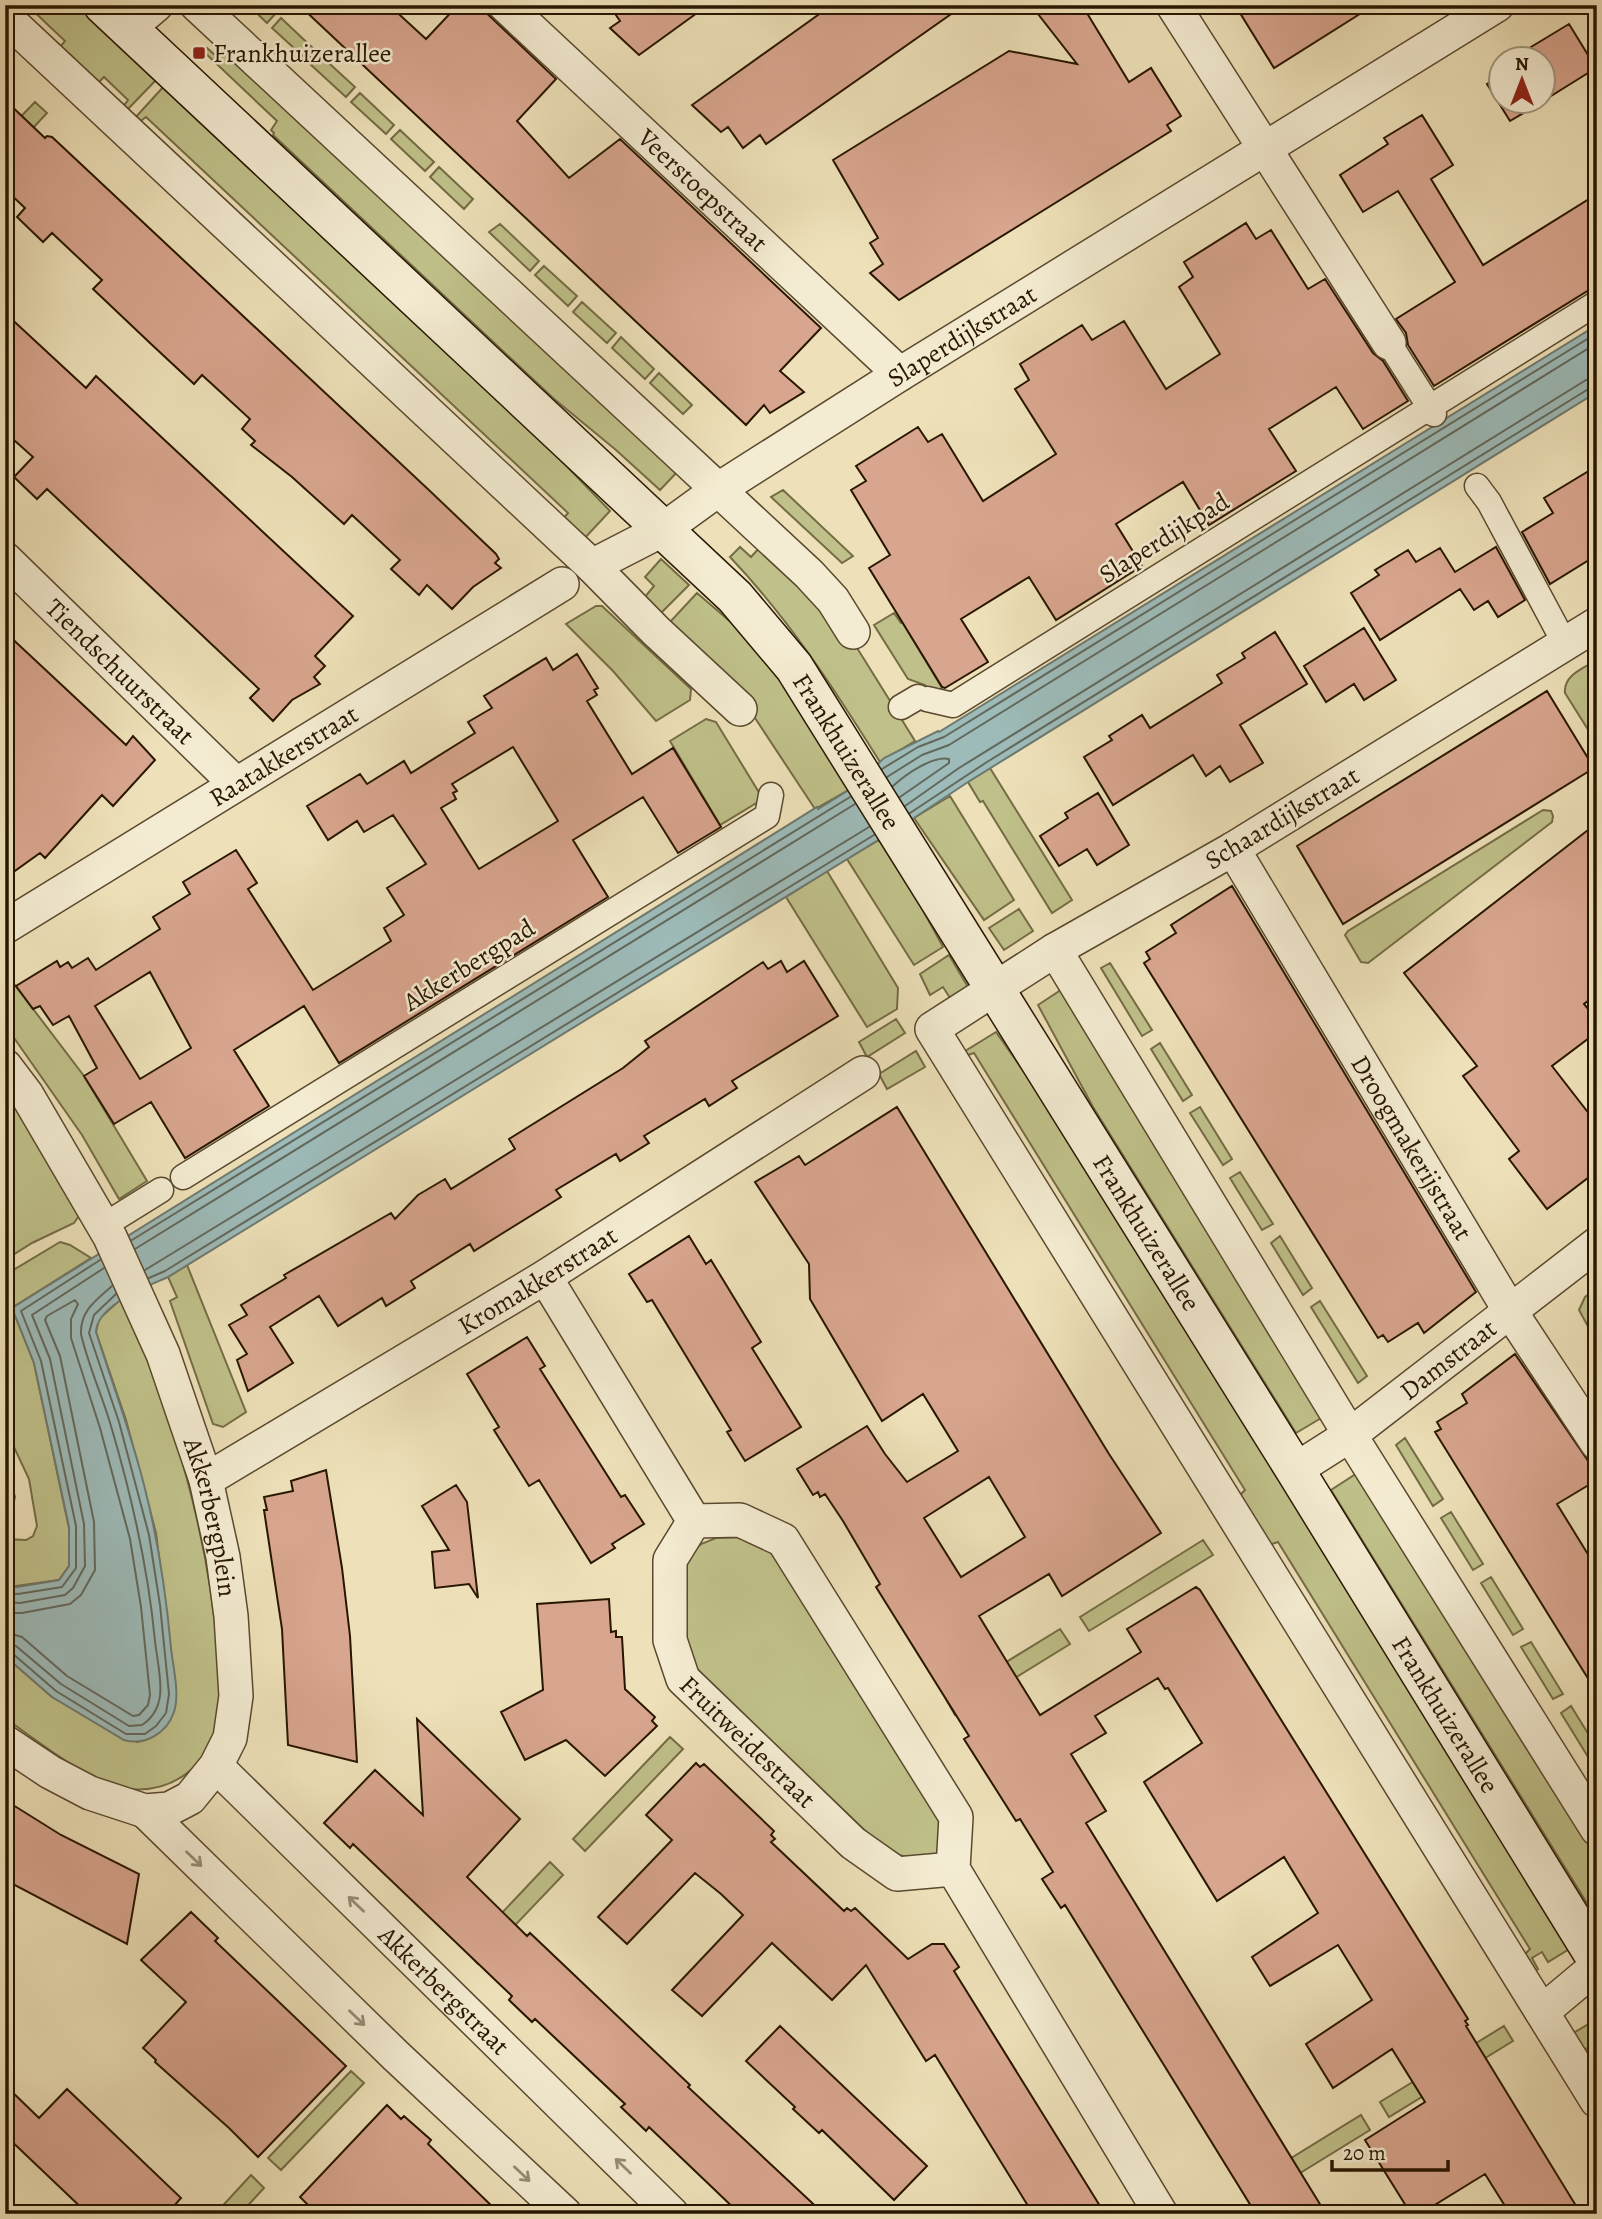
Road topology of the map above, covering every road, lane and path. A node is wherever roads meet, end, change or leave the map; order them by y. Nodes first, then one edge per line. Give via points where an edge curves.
1 (197, 5) edge
2 (505, 5) edge
3 (1173, 5) edge
4 (1497, 5) edge
5 (129, 13) edge
6 (5, 17) edge
7 (1264, 149) junction
8 (1597, 303) edge
9 (1389, 343) joint
10 (900, 374) junction
11 (1432, 411) junction
12 (1477, 486) dead end
13 (719, 489) junction
14 (664, 529) junction
15 (5, 559) edge
16 (592, 566) junction
17 (562, 584) dead end
18 (1597, 624) edge
19 (853, 632) dead end
20 (1565, 644) junction
21 (915, 701) dead end
22 (740, 709) dead end
23 (236, 784) junction
24 (780, 791) dead end
25 (1233, 849) junction
26 (5, 927) edge
27 (1055, 950) junction
28 (995, 987) junction
29 (5, 1066) edge
30 (863, 1073) dead end
31 (183, 1177) dead end
32 (161, 1190) dead end
33 (107, 1231) junction
34 (1597, 1244) edge
35 (545, 1278) junction
36 (1510, 1311) junction
37 (1350, 1435) junction
38 (1597, 1443) edge
39 (1295, 1470) junction
40 (206, 1480) junction
41 (694, 1521) junction
42 (5, 1742) edge
43 (216, 1766) junction
44 (145, 1811) junction
45 (1597, 1829) edge
46 (953, 1869) junction
47 (1597, 1960) edge
48 (1597, 1966) edge
49 (1542, 2012) junction
50 (1597, 2101) edge
51 (565, 2214) edge
52 (672, 2214) edge
53 (1161, 2214) edge

1 - 13 street
2 - 10 street, Veerstoepstraat
3 - 7 street
4 - 7 street, Slaperdijkstraat
5 - 14 main road, Frankhuizerallee via 279,172
6 - 16 street
7 - 9 street
7 - 10 street, Slaperdijkstraat
8 - 11 street, Slaperdijkpad
9 - 11 street
10 - 13 street, Slaperdijkstraat
11 - 21 street, Slaperdijkpad via 953,705
12 - 20 street
13 - 14 street, Slaperdijkstraat
13 - 19 street via 809,574
14 - 16 street
14 - 28 main road, Frankhuizerallee via 735,597 794,667
15 - 23 street, Tiendschuurstraat
16 - 22 street
17 - 23 street, Raatakkerstraat
18 - 20 street, Schaardijkstraat
20 - 25 street, Schaardijkstraat
23 - 26 street, Raatakkerstraat
24 - 31 street, Akkerbergpad via 767,816
25 - 27 street, Schaardijkstraat
25 - 36 street, Droogmakerijstraat
27 - 28 street, Schaardijkstraat
27 - 37 street
28 - 39 main road, Frankhuizerallee
28 - 49 street via 932,1029
29 - 33 street, Akkerbergplein
30 - 35 street, Kromakkerstraat
32 - 33 street
33 - 40 street, Akkerbergplein via 163,1354
34 - 36 street, Damstraat
35 - 40 street, Kromakkerstraat
35 - 41 street
36 - 37 street, Damstraat
36 - 38 street, Droogmakerijstraat
37 - 39 street, Damstraat
37 - 45 street
39 - 47 main road, Frankhuizerallee
40 - 43 street, Akkerbergplein via 223,1557 236,1696 230,1738
41 - 46 street via 740,1520 783,1540 956,1817
41 - 46 street, Fruitweidestraat via 670,1560 670,1640 683,1679 853,1843 897,1874
42 - 44 street, Akkerbergplein via 90,1793
43 - 44 street, Akkerbergplein via 190,1798 169,1809
52 -> 43 street, Akkerbergstraat
44 -> 51 street
46 - 53 street
48 - 49 street
49 - 50 street

